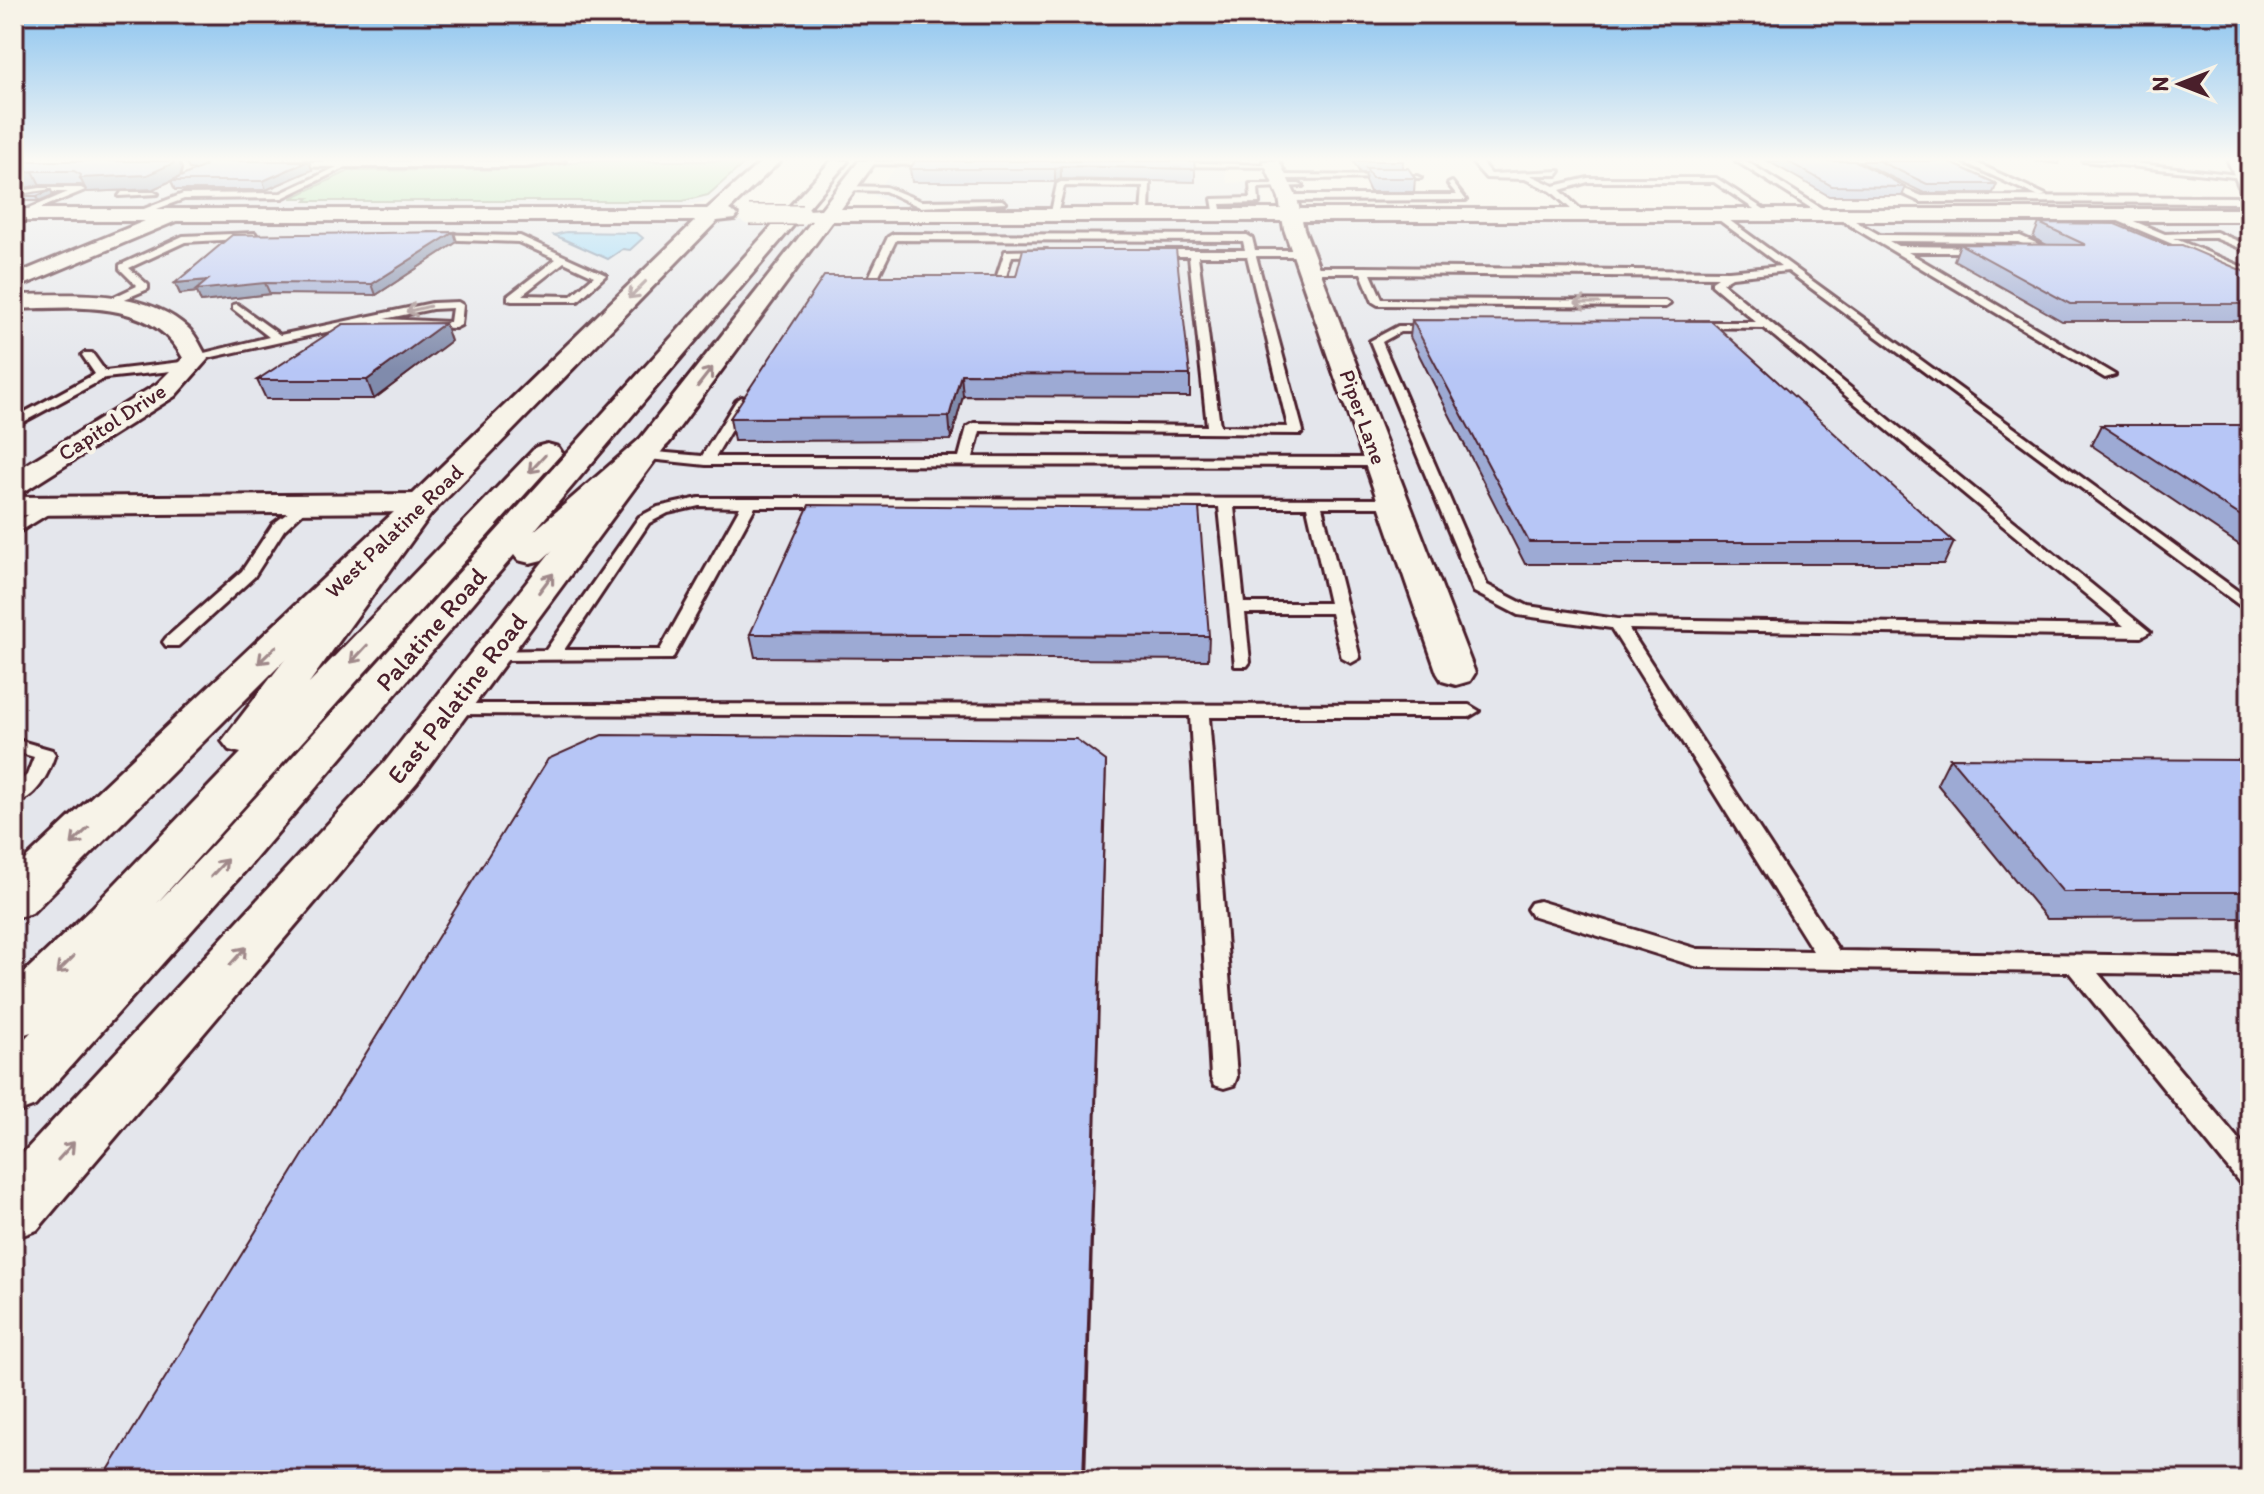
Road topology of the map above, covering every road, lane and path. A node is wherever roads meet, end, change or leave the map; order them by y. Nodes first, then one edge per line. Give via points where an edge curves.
1 (121, 231) edge
2 (696, 231) edge
3 (789, 231) edge
4 (793, 231) edge
5 (803, 231) edge
6 (1296, 231) edge
7 (1739, 231) edge
8 (1864, 231) edge
9 (2149, 231) edge
10 (2159, 235) junction
11 (2216, 235) junction
12 (2250, 235) edge
13 (270, 236) edge
14 (412, 236) edge
15 (1878, 238) junction
16 (1897, 249) junction
17 (2250, 249) edge
18 (1054, 253) edge
19 (1132, 253) edge
20 (1193, 253) junction
21 (1251, 253) junction
22 (563, 258) junction
23 (1306, 262) junction
24 (1789, 268) junction
25 (1364, 270) junction
26 (1634, 271) junction
27 (1729, 274) junction
28 (2250, 274) edge
29 (14, 283) edge
30 (896, 288) edge
31 (969, 288) edge
32 (14, 302) edge
33 (102, 305) junction
34 (237, 307) edge
35 (358, 322) junction
36 (1677, 325) edge
37 (1767, 325) junction
38 (1457, 330) edge
39 (278, 339) junction
40 (88, 355) dead end
41 (192, 361) junction
42 (102, 375) junction
43 (2109, 375) dead end
44 (742, 401) edge
45 (14, 423) edge
46 (1214, 430) junction
47 (1296, 431) junction
48 (651, 446) junction
49 (706, 461) junction
50 (965, 461) junction
51 (1303, 462) junction
52 (1379, 462) junction
53 (14, 485) edge
54 (750, 502) junction
55 (423, 503) junction
56 (1226, 503) junction
57 (1313, 503) junction
58 (1394, 503) junction
59 (305, 504) junction
60 (14, 506) edge
61 (51, 506) junction
62 (14, 530) edge
63 (1236, 608) junction
64 (1339, 608) junction
65 (2250, 608) edge
66 (1617, 624) junction
67 (172, 642) dead end
68 (551, 655) junction
69 (491, 656) junction
70 (1351, 658) dead end
71 (1241, 662) dead end
72 (1456, 673) dead end
73 (376, 692) junction
74 (449, 710) junction
75 (1199, 711) junction
76 (1469, 711) dead end
77 (14, 745) edge
78 (14, 797) edge
79 (14, 900) edge
80 (1539, 909) dead end
81 (110, 921) junction
82 (1832, 960) junction
83 (2076, 964) junction
84 (2250, 966) edge
85 (14, 1016) edge
86 (1224, 1077) dead end
87 (14, 1089) edge
88 (2250, 1174) edge
89 (14, 1209) edge

1 - 29 street
2 -> 55 main road, West Palatine Road
3 -> 81 main road, Palatine Road
4 - 73 main road, Palatine Road
48 -> 5 main road, East Palatine Road
6 - 23 street, Piper Lane
7 - 24 lane
8 - 15 lane
9 - 10 lane
10 - 11 lane
10 - 28 lane
11 - 12 lane
11 - 17 lane
13 - 33 lane via 183,239 123,267 144,287
14 - 22 lane via 506,236
15 - 16 lane
15 - 16 lane via 2020,239 2042,249
16 - 43 lane
18 - 31 lane via 1008,253 998,288
19 - 20 lane
20 - 21 lane
20 - 46 lane
21 - 23 lane
21 - 30 lane via 1247,238 893,237 867,288
21 - 47 lane
22 - 22 lane via 601,275 574,299 512,298
23 - 25 lane
23 - 52 street, Piper Lane
24 - 27 lane
24 - 65 lane
25 - 26 lane
26 -> 25 lane via 1657,295 1378,302
26 - 27 lane
27 - 37 lane via 1716,283
32 - 33 street
33 - 41 street via 140,309 181,333
34 - 39 lane
35 -> 35 lane via 455,325 458,305 432,306
35 - 39 lane
36 - 37 lane
37 - 66 lane via 2141,632
38 - 66 lane via 1398,329 1376,341 1480,588 1524,611
39 - 41 lane
40 - 42 lane
41 - 42 lane
41 - 53 street, Capitol Drive via 166,390
42 - 45 lane
44 - 49 lane
46 - 47 lane
46 - 50 lane via 974,427
47 - 51 lane
48 - 49 lane
69 -> 48 main road, East Palatine Road
48 - 73 main road
49 - 50 lane
50 - 51 lane
51 - 52 lane
52 - 58 street, Piper Lane
54 - 56 lane
54 - 68 lane via 699,502 644,520
54 - 68 lane via 666,655
55 - 59 street
55 -> 79 main road, West Palatine Road
55 - 81 main road
56 - 57 lane
56 - 63 lane
57 - 58 lane
57 - 64 lane
58 - 72 street, Piper Lane
59 - 61 street
59 - 67 lane via 278,527 248,574
60 - 61 street
61 - 62 lane
63 - 64 lane
63 - 71 lane
64 - 70 lane
66 - 82 lane
68 - 69 lane
69 - 74 main road, East Palatine Road
87 -> 73 main road, Palatine Road
74 - 75 lane
89 -> 74 main road, East Palatine Road via 401,772
75 - 76 lane
75 - 86 lane
77 - 78 lane via 45,754 36,778
80 - 82 lane via 1698,958
81 -> 85 main road, Palatine Road
82 - 83 lane
83 - 84 lane
83 - 88 lane

